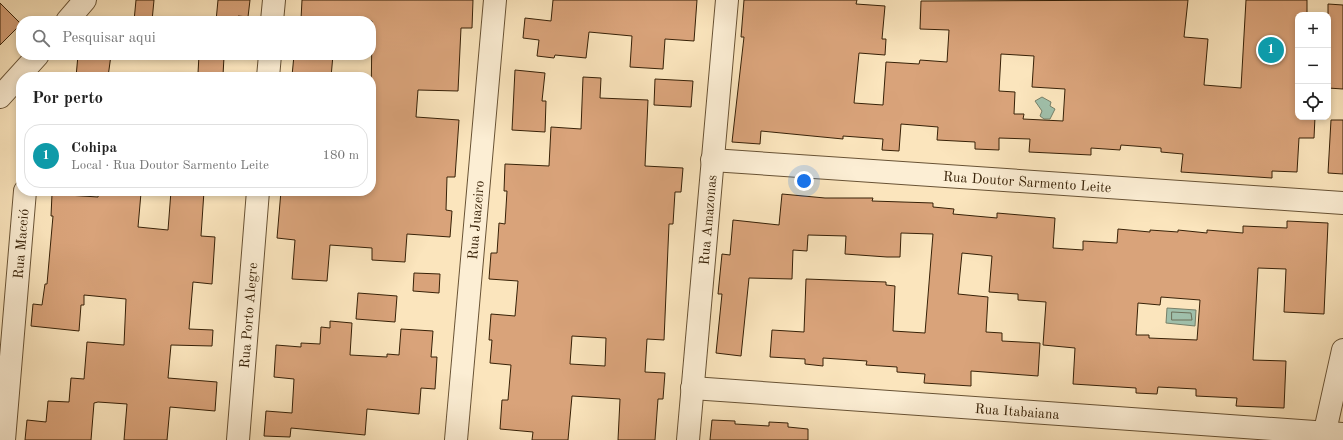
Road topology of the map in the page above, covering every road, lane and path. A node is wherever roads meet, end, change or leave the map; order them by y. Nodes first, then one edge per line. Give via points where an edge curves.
1 (85, 0) edge
2 (274, 0) edge
3 (495, 0) edge
4 (727, 0) edge
5 (71, 16) edge
6 (272, 16) edge
7 (270, 60) edge
8 (36, 63) edge
9 (26, 72) edge
10 (268, 72) edge
11 (16, 82) edge
12 (0, 97) edge
13 (712, 160) junction
14 (25, 196) edge
15 (258, 196) edge
16 (1343, 203) edge
17 (1343, 350) edge
18 (692, 388) junction
19 (1330, 436) edge
20 (4, 440) edge
21 (238, 440) edge
22 (456, 440) edge
23 (688, 440) edge

1 - 5 street
2 - 6 street
3 - 22 street, Rua Juazeiro
4 - 13 street, Rua Amazonas
7 - 10 street
8 - 9 street
11 - 12 street
13 - 16 street, Rua Doutor Sarmento Leite
13 - 18 street, Rua Amazonas
14 - 20 street, Rua Maceió
15 - 21 street, Rua Porto Alegre
17 - 19 street
18 - 19 street, Rua Itabaiana
18 - 23 street, Rua Amazonas

